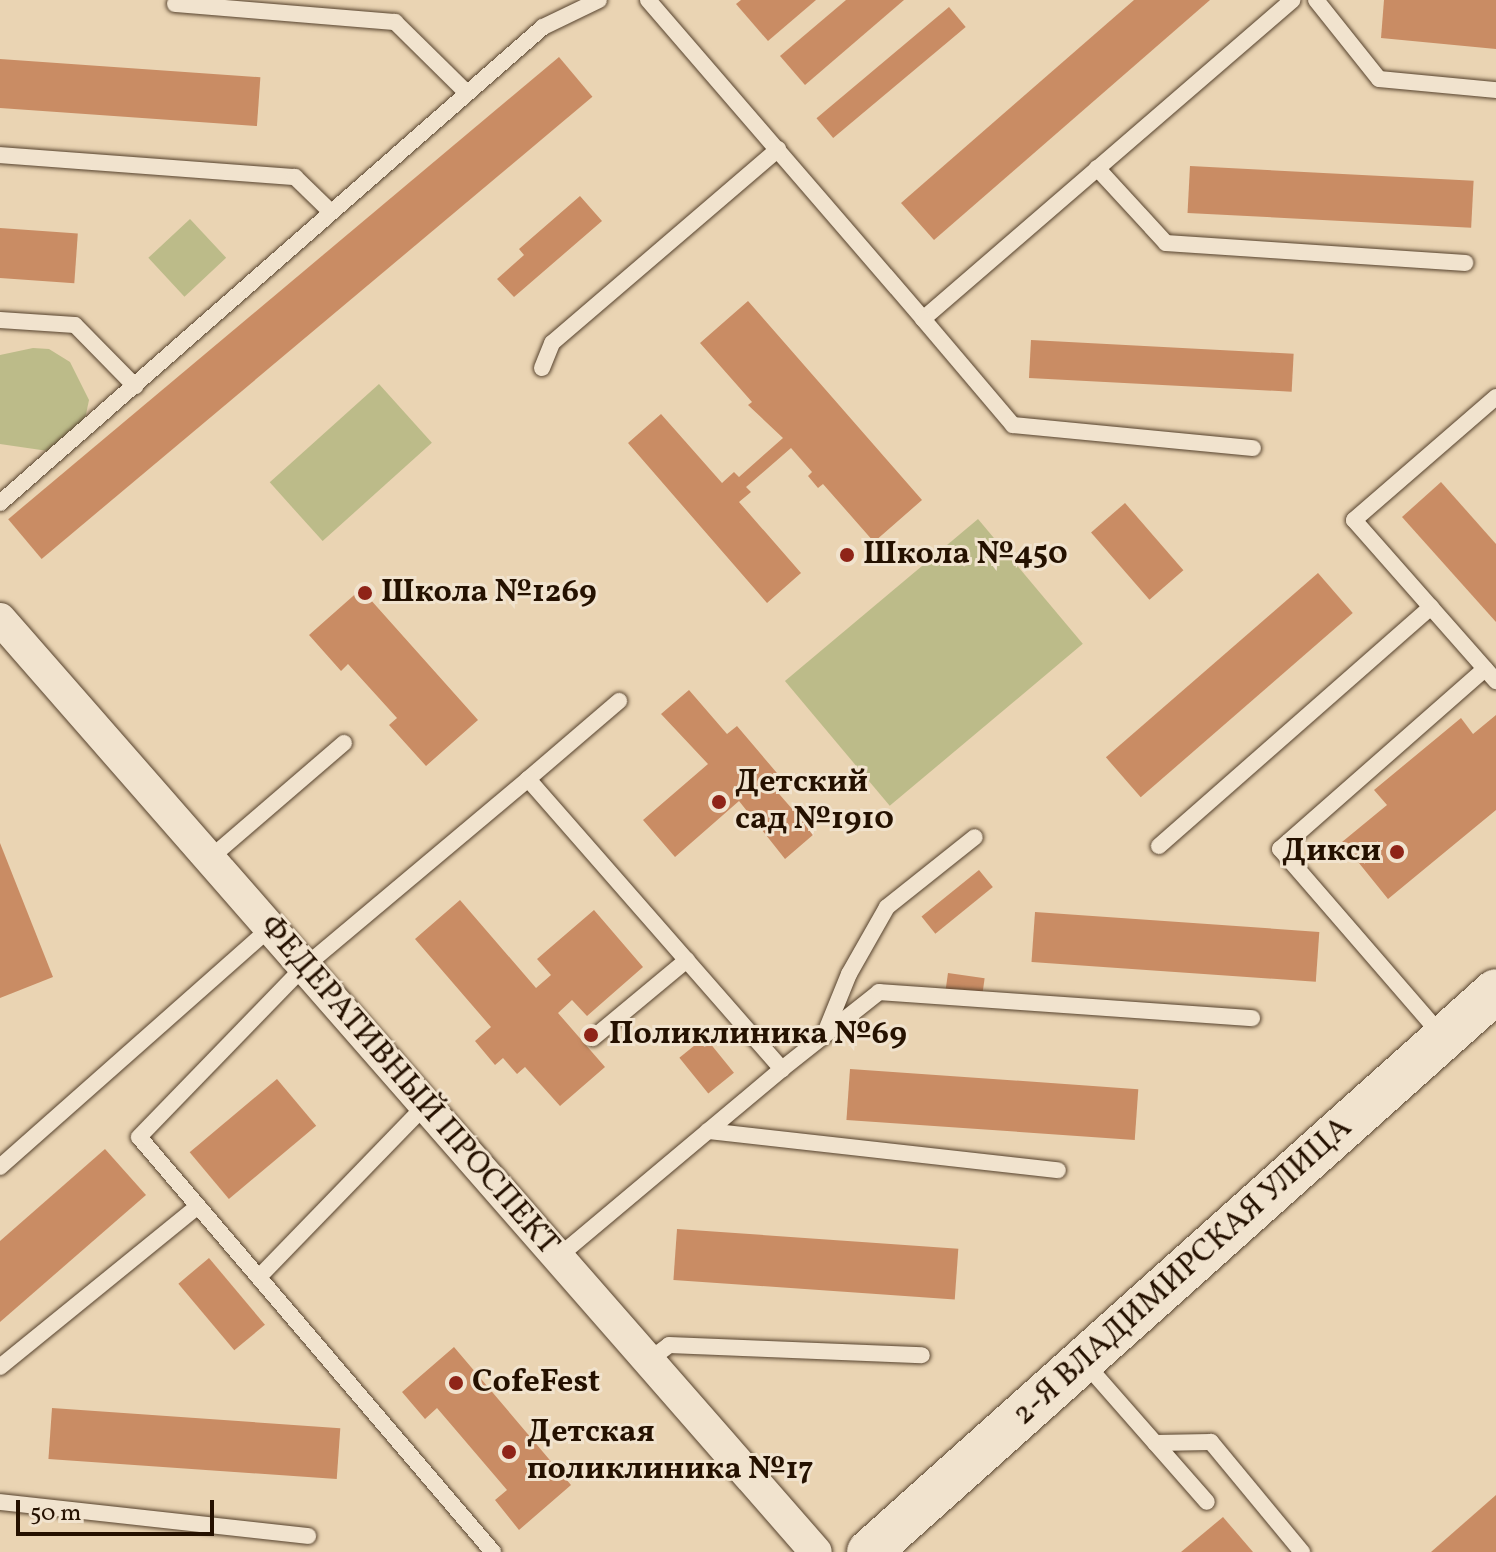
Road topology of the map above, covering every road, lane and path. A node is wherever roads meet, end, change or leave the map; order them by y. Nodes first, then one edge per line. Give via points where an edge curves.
1 (599, 0) edge
2 (648, 0) edge
3 (1292, 0) edge
4 (1316, 0) edge
5 (175, 4) dead end
6 (1496, 90) edge
7 (467, 93) junction
8 (778, 149) junction
9 (0, 155) edge
10 (1097, 168) junction
11 (331, 212) junction
12 (1465, 263) dead end
13 (923, 319) junction
14 (0, 320) edge
15 (542, 368) dead end
16 (135, 386) junction
17 (1496, 397) edge
18 (1253, 448) dead end
19 (0, 503) edge
20 (1431, 607) junction
21 (0, 619) edge
22 (1490, 675) edge
23 (619, 701) dead end
24 (344, 743) dead end
25 (528, 779) junction
26 (975, 837) dead end
27 (1159, 846) dead end
28 (209, 859) junction
29 (270, 928) junction
30 (687, 960) junction
31 (303, 968) junction
32 (1496, 991) edge
33 (1252, 1018) dead end
34 (825, 1034) junction
35 (593, 1038) dead end
36 (1444, 1039) junction
37 (782, 1069) junction
38 (425, 1106) junction
39 (708, 1131) junction
40 (0, 1167) edge
41 (1058, 1170) dead end
42 (198, 1206) junction
43 (558, 1257) junction
44 (259, 1277) junction
45 (922, 1355) dead end
46 (648, 1361) junction
47 (1083, 1361) junction
48 (0, 1367) edge
49 (1155, 1443) junction
50 (0, 1502) edge
51 (1207, 1502) dead end
52 (308, 1536) dead end
53 (493, 1552) edge
54 (816, 1552) edge
55 (869, 1552) edge
56 (1302, 1552) edge

1 - 7 lane via 543,27
2 - 8 lane
3 - 10 lane
4 - 6 lane via 1379,79
5 - 7 lane via 395,22
7 - 11 lane
8 - 13 lane
8 - 15 lane via 552,343
9 - 11 lane via 295,177
10 - 12 lane via 1166,243
10 - 13 lane
11 - 16 lane
13 - 18 lane via 1013,425
14 - 16 lane via 75,325
16 - 19 lane
17 - 20 lane via 1354,520
20 - 22 lane
20 - 27 lane
21 - 28 street, ФЕДЕРАТИВНЫЙ ПРОСПЕКТ
22 - 36 lane via 1280,849
23 - 25 lane
24 - 28 lane
25 - 30 lane
25 - 31 lane
26 - 34 lane via 887,907 849,974
28 - 29 street, ФЕДЕРАТИВНЫЙ ПРОСПЕКТ
29 - 31 street, ФЕДЕРАТИВНЫЙ ПРОСПЕКТ
29 - 40 lane
30 - 35 lane
30 - 37 lane
31 - 38 street, ФЕДЕРАТИВНЫЙ ПРОСПЕКТ
31 - 42 lane via 139,1137
32 - 36 street, 2-Я ВЛАДИМИРСКАЯ УЛИЦА
33 - 34 lane via 879,992
34 - 37 lane
36 - 47 street, 2-Я ВЛАДИМИРСКАЯ УЛИЦА
37 - 39 lane
38 - 43 street, ФЕДЕРАТИВНЫЙ ПРОСПЕКТ
38 - 44 lane
39 - 41 lane
39 - 43 lane
42 - 44 lane
42 - 48 lane
43 - 46 street, ФЕДЕРАТИВНЫЙ ПРОСПЕКТ
44 - 53 lane
45 - 46 lane via 669,1345
46 - 54 street, ФЕДЕРАТИВНЫЙ ПРОСПЕКТ
47 - 49 lane
47 - 55 street, 2-Я ВЛАДИМИРСКАЯ УЛИЦА
49 - 51 lane
49 - 56 lane via 1211,1442
50 - 52 lane

